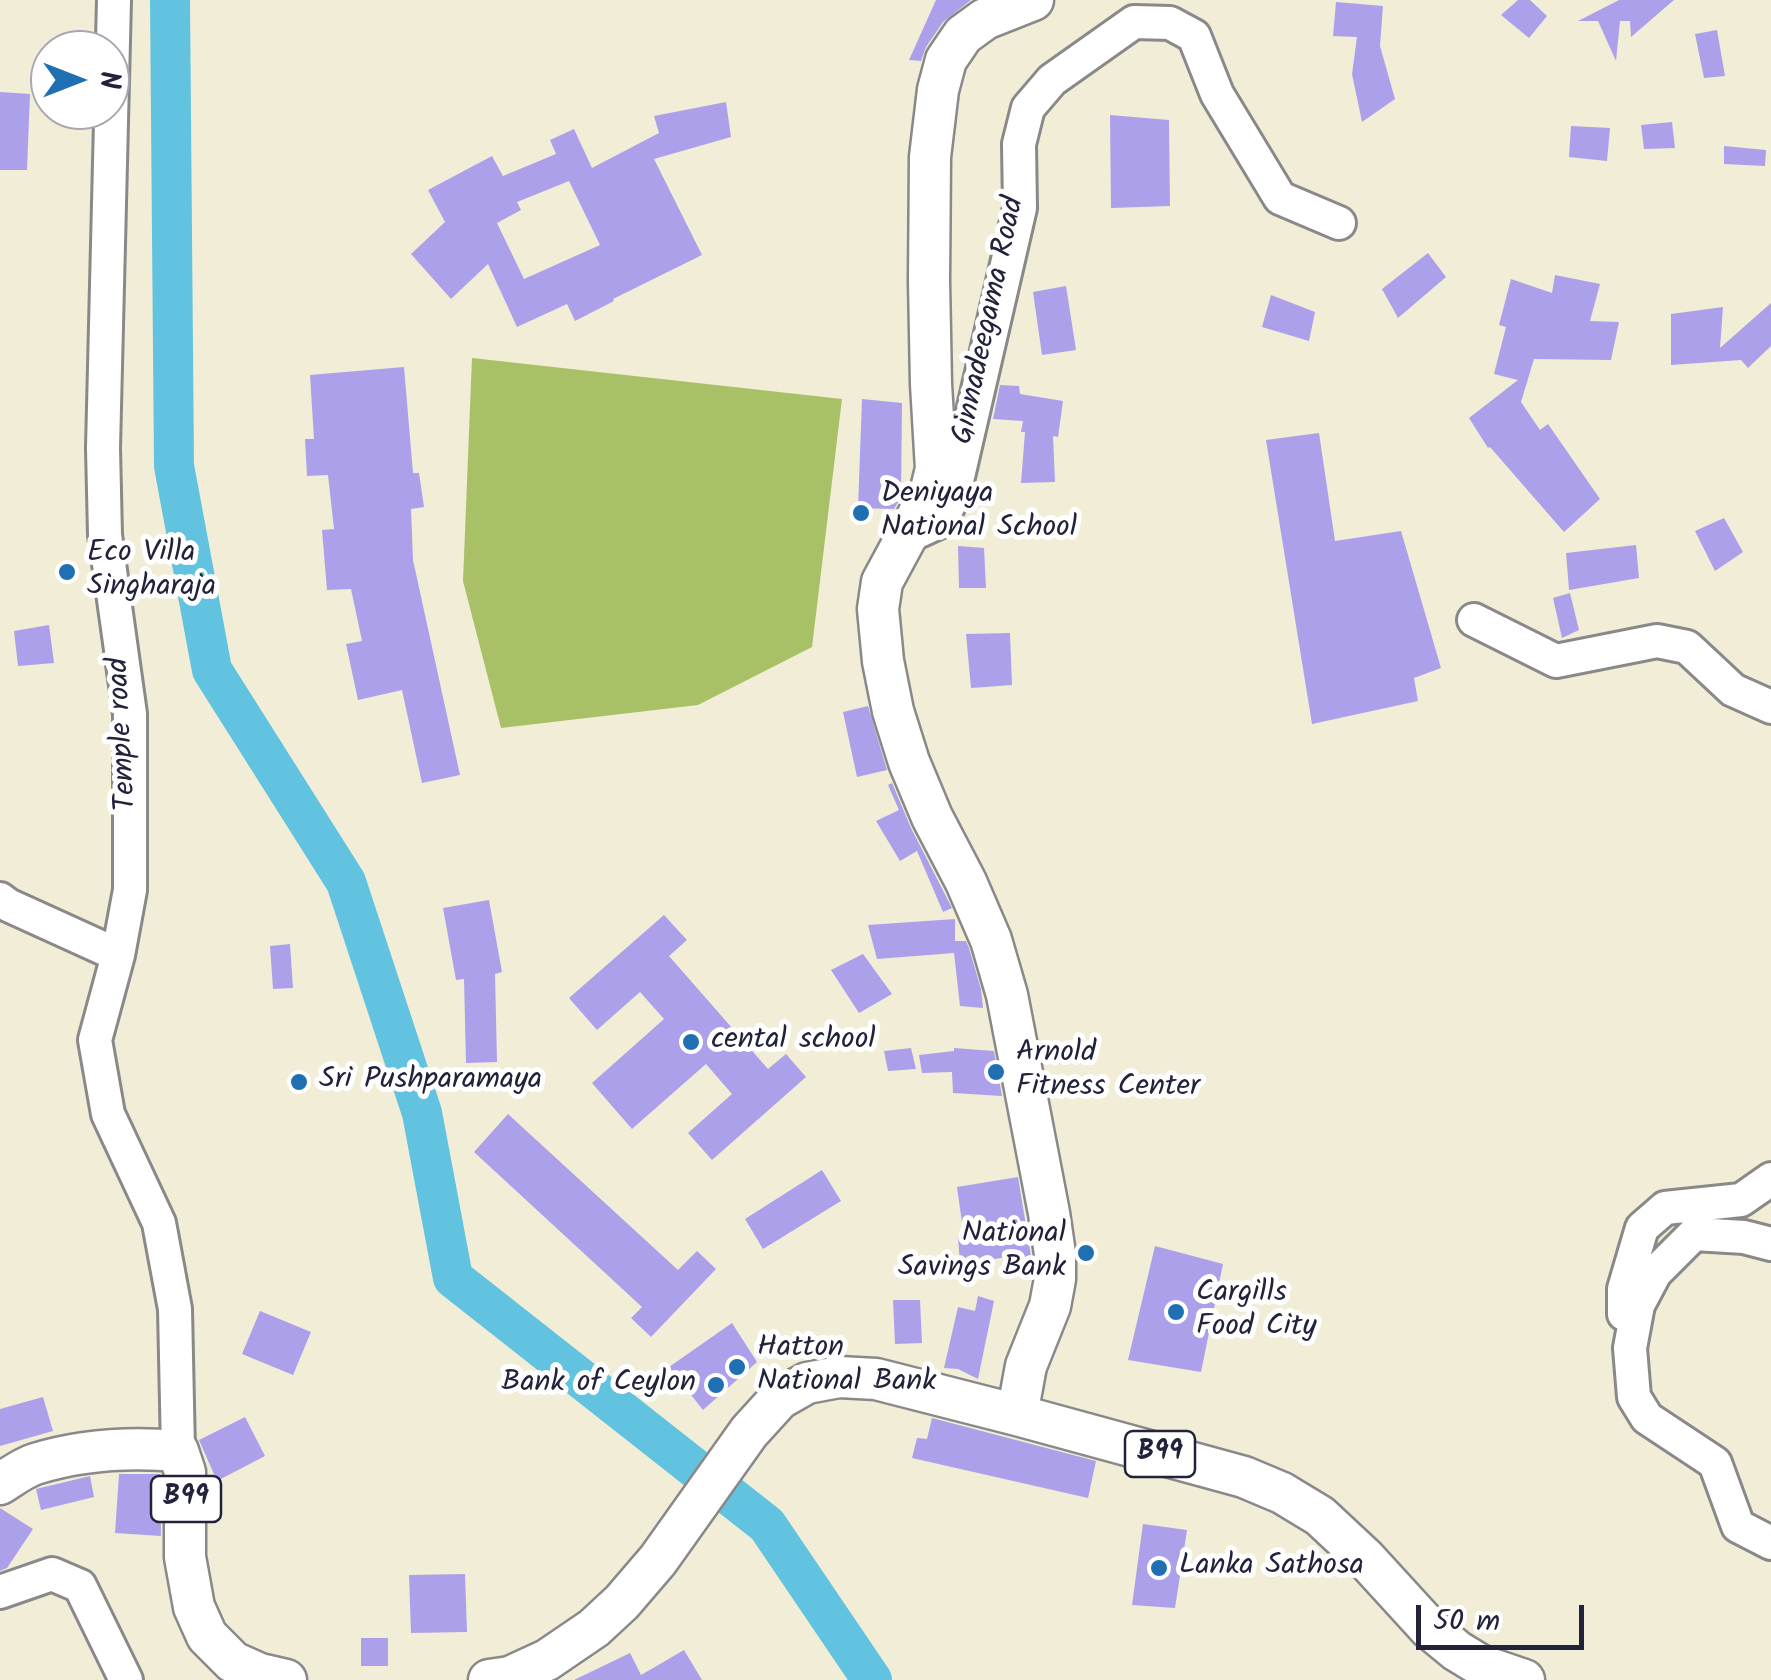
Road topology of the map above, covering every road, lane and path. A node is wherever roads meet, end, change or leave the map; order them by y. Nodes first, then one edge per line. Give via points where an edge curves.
1 (114, 0) edge
2 (1033, 0) edge
3 (1339, 223) dead end
4 (906, 537) junction
5 (1474, 620) dead end
6 (1771, 707) edge
7 (0, 899) edge
8 (118, 954) junction
9 (1771, 1180) edge
10 (1771, 1244) edge
11 (1630, 1348) junction
12 (1017, 1416) junction
13 (178, 1451) junction
14 (0, 1484) edge
15 (1771, 1542) edge
16 (0, 1592) edge
17 (126, 1680) edge
18 (286, 1680) edge
19 (489, 1680) edge
20 (1524, 1680) edge

1 - 8 street, Temple road via 103,448 105,535 130,714 130,890
2 - 4 main road via 962,35 938,90 928,281 936,469
3 - 4 street, Ginnadeegama Road via 1280,198 1217,94 1194,36 1170,23 1134,22 1052,80 1028,108 1023,126 1020,208 954,494 941,521
4 - 12 main road via 882,582 878,609 890,694 909,762 991,940 1055,1254 1050,1306 1026,1366
5 - 6 street via 1556,661 1657,642 1687,647 1733,690
7 - 8 street
8 - 13 street, Temple road via 95,1040 108,1114 160,1223 174,1309
9 - 11 street via 1741,1200 1665,1208 1642,1228 1624,1290
10 - 11 street via 1694,1234 1655,1273 1638,1305
11 - 15 street via 1634,1396 1647,1418 1714,1463 1738,1526
12 - 19 main road, B99 via 876,1379 807,1382 779,1399 749,1432 622,1602 547,1660
12 - 20 main road, B99 via 1282,1493 1320,1516 1457,1651
13 - 14 main road, B99 via 74,1455 31,1465
13 - 18 main road, B99 via 185,1472 185,1556 207,1636 232,1662
16 - 17 street via 52,1574 80,1586

